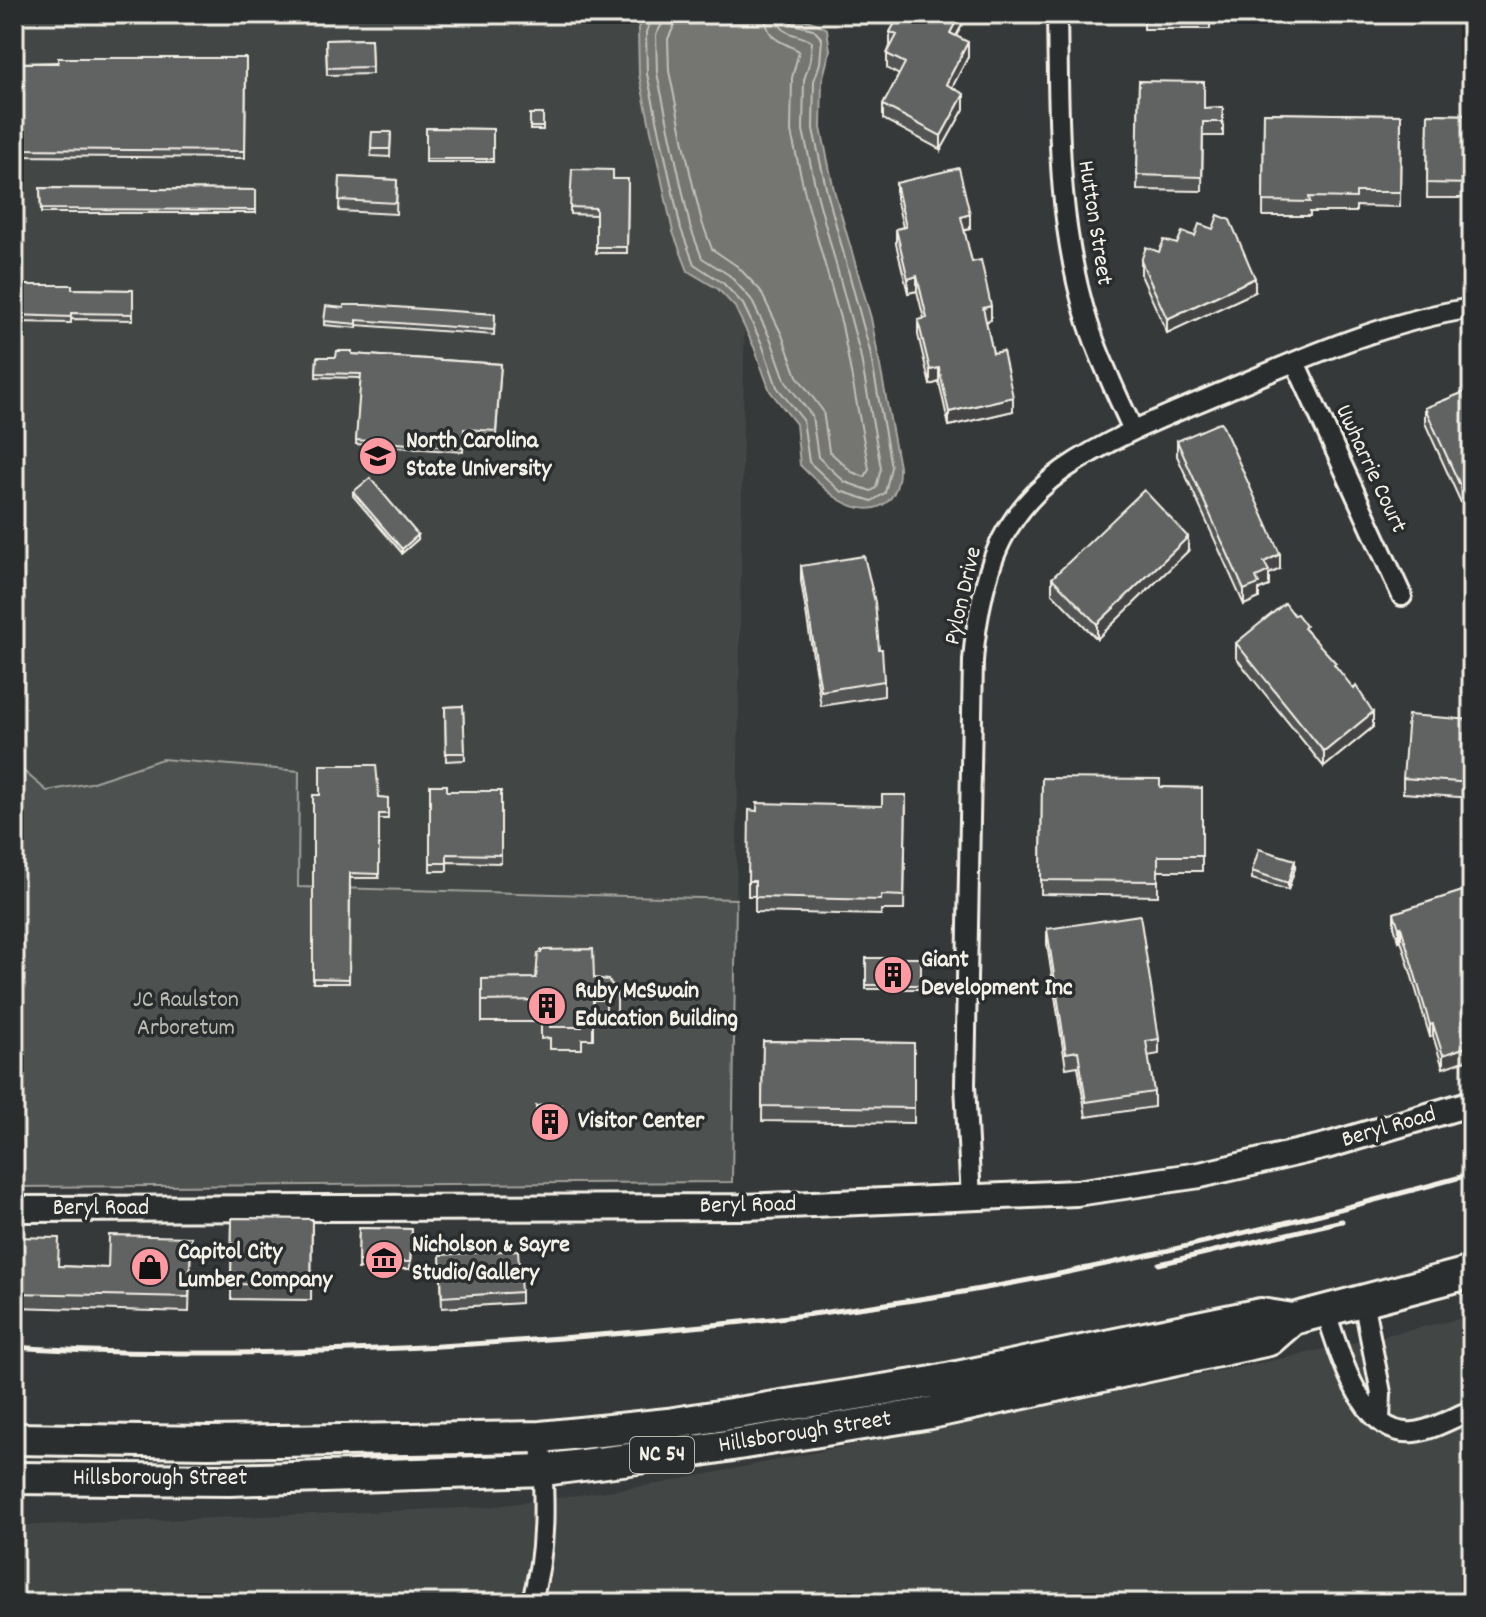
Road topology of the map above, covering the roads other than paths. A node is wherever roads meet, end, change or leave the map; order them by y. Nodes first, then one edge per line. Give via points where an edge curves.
1 (1057, 14) edge
2 (1472, 308) edge
3 (1295, 362) junction
4 (1133, 430) junction
5 (1402, 596) dead end
6 (1472, 1103) edge
7 (971, 1199) junction
8 (14, 1209) edge
9 (1472, 1272) edge
10 (1363, 1300) junction
11 (1325, 1310) junction
12 (1293, 1319) junction
13 (1472, 1410) edge
14 (1380, 1421) junction
15 (541, 1437) junction
16 (14, 1439) edge
17 (543, 1470) junction
18 (14, 1478) edge
19 (531, 1603) edge

1 - 4 street, Hutton Street via 1058,157 1070,251 1101,361
2 - 3 street, Pylon Drive via 1368,332
3 - 4 street, Pylon Drive
3 - 5 street, Uwharrie Court
4 - 7 street, Pylon Drive via 1062,471 1024,507 997,551 975,633 965,1075
6 - 7 street, Beryl Road via 1326,1146 1200,1175 1076,1193
7 - 8 street, Beryl Road via 605,1209
9 - 10 main road, Hillsborough Street / NC 54
10 - 11 main road, Hillsborough Street / NC 54
10 - 14 street via 1381,1393
11 - 12 main road, Hillsborough Street / NC 54
11 - 14 street via 1359,1399
12 - 15 main road, Hillsborough Street / NC 54 via 1261,1314 933,1382 668,1424
12 - 17 main road, Hillsborough Street / NC 54 via 1269,1340 931,1413
13 - 14 street via 1414,1432 1392,1430
15 - 16 main road, Hillsborough Street / NC 54
15 - 17 street
17 - 18 main road, Hillsborough Street / NC 54 via 229,1480
17 - 19 street via 544,1531

